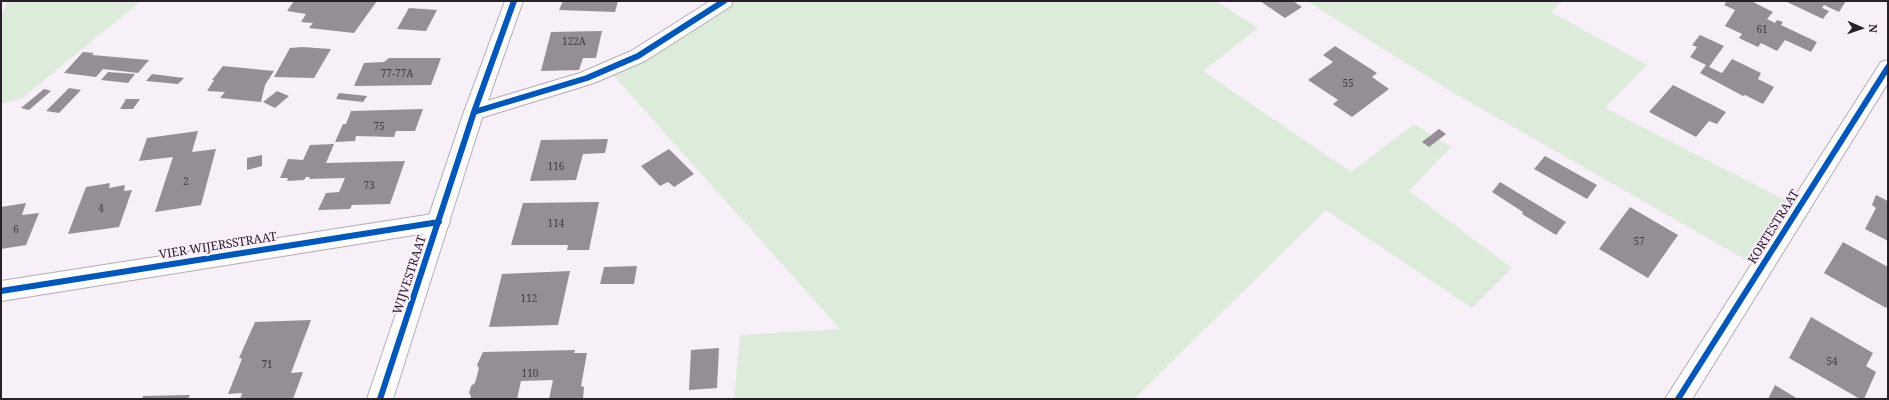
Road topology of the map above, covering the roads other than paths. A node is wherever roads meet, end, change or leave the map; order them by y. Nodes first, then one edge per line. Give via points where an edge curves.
1 (514, 1) edge
2 (724, 1) edge
3 (1888, 67) edge
4 (474, 112) junction
5 (439, 222) junction
6 (1, 291) edge
7 (380, 399) edge
8 (1678, 399) edge

1 - 4 street, WIJVESTRAAT
2 - 4 street via 638,56 587,78
3 - 8 street, KORTESTRAAT
4 - 5 street, WIJVESTRAAT
5 - 6 street, VIER WIJERSSTRAAT
5 - 7 street, WIJVESTRAAT

